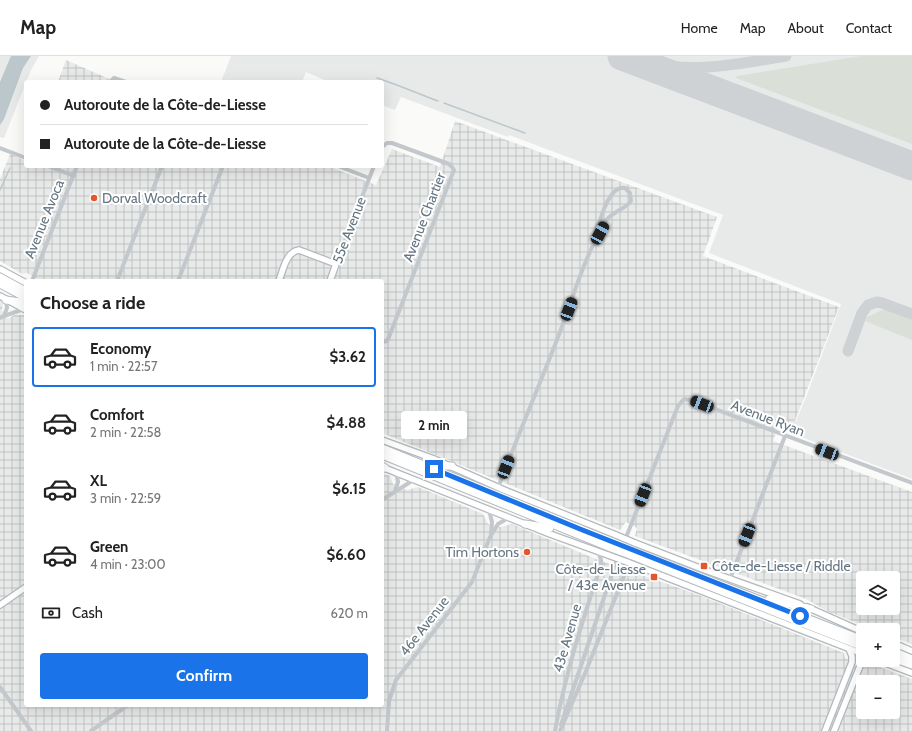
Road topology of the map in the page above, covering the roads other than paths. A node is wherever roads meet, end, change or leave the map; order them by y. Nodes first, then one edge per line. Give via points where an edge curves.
1 (112, 80) edge
2 (122, 80) edge
3 (384, 145) edge
4 (0, 148) edge
5 (24, 157) edge
6 (53, 168) edge
7 (77, 168) edge
8 (161, 168) edge
9 (222, 168) edge
10 (343, 168) edge
11 (373, 168) edge
12 (74, 176) junction
13 (369, 178) junction
14 (594, 245) junction
15 (336, 264) junction
16 (0, 269) edge
17 (0, 277) edge
18 (33, 279) edge
19 (118, 279) edge
20 (179, 279) edge
21 (280, 279) edge
22 (331, 279) edge
23 (24, 281) edge
24 (0, 284) edge
25 (24, 290) edge
26 (24, 297) edge
27 (3, 298) edge
28 (24, 306) edge
29 (24, 308) edge
30 (2, 317) edge
31 (384, 342) edge
32 (785, 436) junction
33 (384, 441) edge
34 (384, 449) edge
35 (384, 456) edge
36 (404, 457) junction
37 (452, 466) junction
38 (384, 467) edge
39 (396, 472) junction
40 (415, 480) junction
41 (912, 484) edge
42 (498, 488) junction
43 (395, 492) junction
44 (384, 499) edge
45 (489, 510) junction
46 (508, 518) junction
47 (525, 524) junction
48 (627, 535) dead end
49 (580, 536) junction
50 (490, 537) junction
51 (612, 545) junction
52 (598, 551) junction
53 (631, 552) junction
54 (616, 562) dead end
55 (635, 565) junction
56 (730, 579) junction
57 (24, 588) edge
58 (746, 594) junction
59 (0, 605) edge
60 (811, 609) junction
61 (856, 629) edge
62 (856, 637) edge
63 (856, 644) edge
64 (900, 646) edge
65 (850, 649) junction
66 (856, 651) edge
67 (912, 651) edge
68 (900, 654) edge
69 (912, 659) edge
70 (900, 661) edge
71 (912, 665) edge
72 (860, 667) edge
73 (896, 667) edge
74 (912, 673) edge
75 (0, 687) edge
76 (125, 707) edge
77 (31, 731) edge
78 (91, 731) edge
79 (388, 731) edge
80 (558, 731) edge
81 (825, 731) edge
82 (834, 731) edge

1 - 2 street
3 - 31 street, Avenue Chartier via 387,142 392,143 450,164 454,172 389,337
4 - 5 street
6 - 12 street
7 - 12 street, Avenue Avoca
8 - 19 street
9 - 20 street
10 - 13 street
11 - 13 street
12 - 18 street, Avenue Avoca
13 - 15 street, 55e Avenue
14 - 14 street via 607,220 630,203 630,193 625,188 613,191 600,218
14 - 42 street
15 - 21 main road via 296,250 289,255
15 - 22 main road, 55e Avenue
16 - 23 main road
17 - 25 highway
24 - 26 highway
27 - 28 highway via 21,302
27 - 30 street via 7,308
29 - 30 street
32 - 41 street, Avenue Ryan
32 - 48 street, Avenue Ryan via 684,399 676,410
32 - 56 street
33 - 37 main road
34 - 36 highway
35 - 49 highway
36 - 37 highway via 440,466
36 - 51 highway
37 - 42 main road
38 - 39 main road
39 - 40 main road
39 - 43 street via 398,482
40 - 43 street
40 - 45 main road
42 - 51 main road
43 - 44 street
45 - 46 main road
45 - 50 street, 46e Avenue via 492,522
46 - 47 main road
46 - 50 street, 46e Avenue via 498,524
47 - 49 highway
47 - 52 main road
49 - 51 highway
50 - 79 street, 46e Avenue via 472,582 396,680 390,701
51 - 52 main road
51 - 53 highway, bridge
51 - 53 main road, bridge
52 - 80 street, 43e Avenue via 601,565 560,703
53 - 55 main road
53 - 56 main road
53 - 58 highway
53 - 63 highway
54 - 80 street, 43e Avenue
55 - 65 main road
55 - 80 street, 43e Avenue via 626,571 595,650
56 - 60 main road
57 - 59 main road
58 - 60 highway
58 - 62 highway
60 - 61 main road
64 - 67 main road
65 - 66 main road
65 - 81 main road via 851,663
68 - 69 highway
70 - 71 highway
72 - 82 main road
73 - 74 main road
75 - 77 street
76 - 78 street

